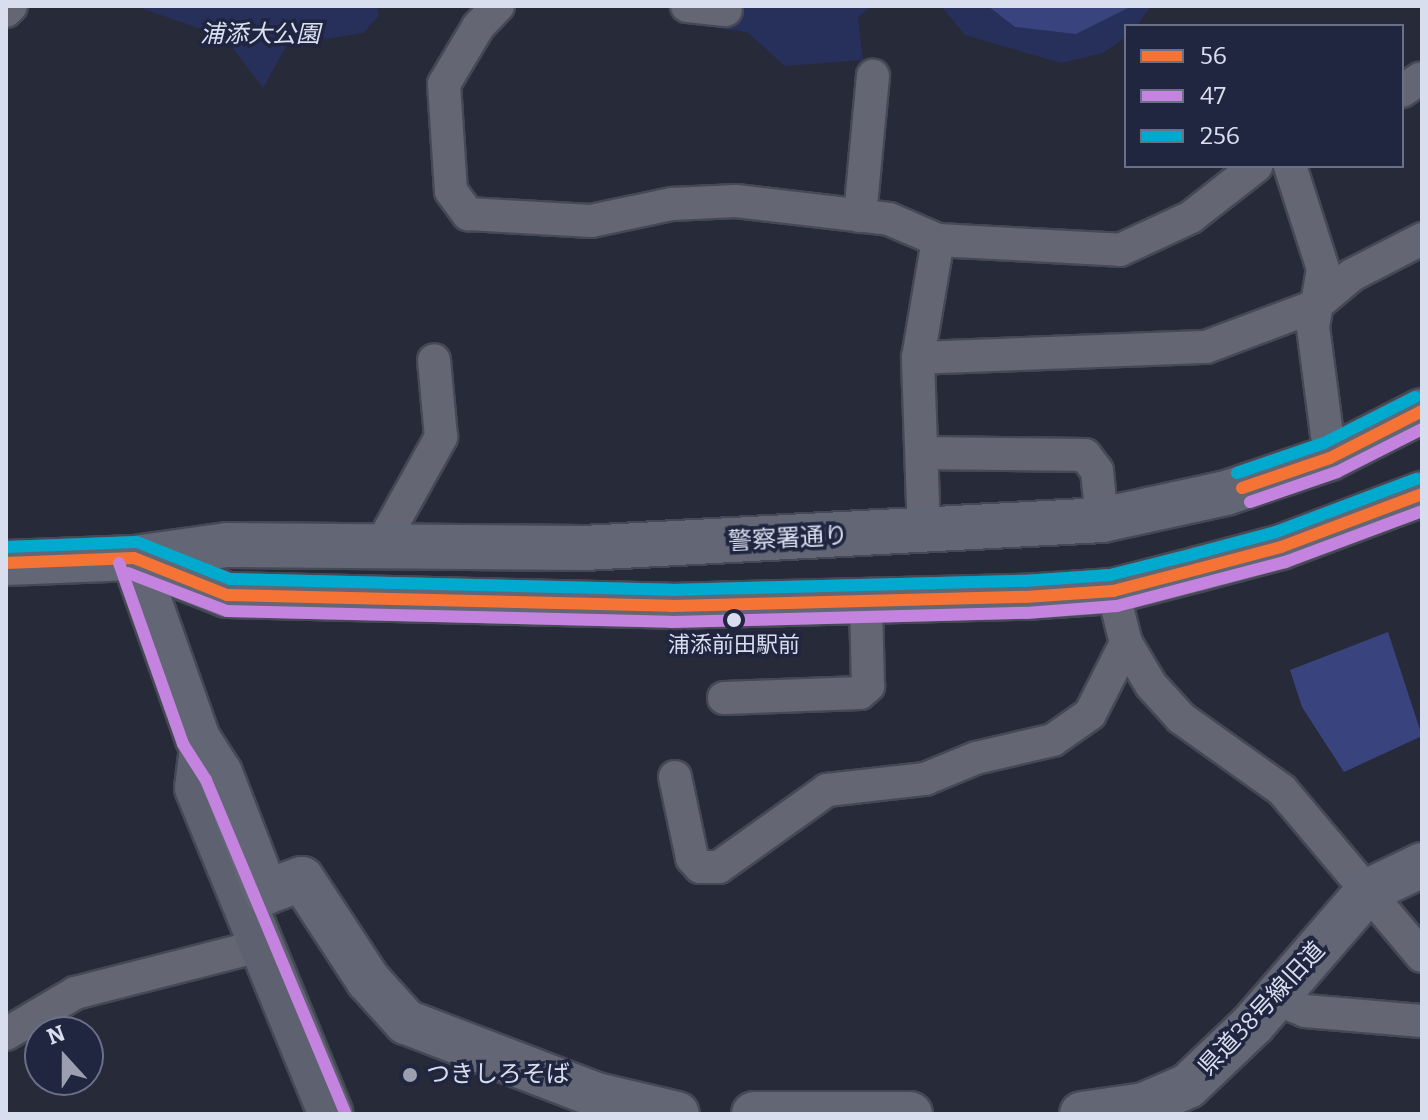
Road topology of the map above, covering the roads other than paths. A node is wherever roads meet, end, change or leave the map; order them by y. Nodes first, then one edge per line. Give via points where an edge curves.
1 (11, 6) edge
2 (498, 6) edge
3 (687, 6) edge
4 (726, 10) dead end
5 (6, 11) edge
6 (873, 76) dead end
7 (1253, 168) edge
8 (1291, 168) edge
9 (860, 216) junction
10 (1422, 239) edge
11 (938, 240) junction
12 (1315, 306) junction
13 (918, 358) junction
14 (434, 360) dead end
15 (1422, 411) edge
16 (922, 453) junction
17 (1330, 458) junction
18 (1422, 494) edge
19 (1102, 520) junction
20 (924, 533) junction
21 (381, 545) junction
22 (134, 558) junction
23 (6, 563) edge
24 (1113, 591) junction
25 (866, 604) junction
26 (1126, 643) junction
27 (724, 698) dead end
28 (202, 748) junction
29 (675, 777) dead end
30 (1422, 865) edge
31 (1368, 891) junction
32 (266, 892) junction
33 (260, 946) junction
34 (1422, 956) edge
35 (1276, 999) junction
36 (1422, 1021) edge
37 (6, 1034) edge
38 (331, 1114) edge
39 (363, 1114) edge
40 (677, 1114) edge
41 (754, 1114) edge
42 (785, 1114) edge
43 (910, 1114) edge
44 (1082, 1114) edge

1 - 5 street
2 - 9 street via 478,27 444,84 451,191 468,214 591,221 672,204 736,201
3 - 4 street
6 - 9 street
7 - 11 street via 1191,217 1120,250
8 - 12 street via 1323,269
9 - 11 street via 889,219
10 - 12 street via 1352,275
11 - 13 street
12 - 13 street via 1206,347
12 - 17 street via 1317,387
13 - 16 street
14 - 21 street via 441,437
15 - 17 main road, 警察署通り
16 - 19 street via 1085,455 1097,471
16 - 20 street
17 - 19 main road, 警察署通り via 1226,493
18 - 24 main road, 警察署通り via 1281,547
19 - 20 main road, 警察署通り
20 - 21 main road, 警察署通り via 584,548
21 - 22 main road, 警察署通り via 227,545
22 - 23 main road, 警察署通り
22 - 25 main road, 警察署通り via 227,595 671,606
22 - 28 main road
24 - 25 main road, 警察署通り
24 - 26 street
25 - 27 street via 868,686 860,693
26 - 29 street via 1090,714 1053,740 976,758 925,779 827,790 719,867 708,870 692,858
26 - 31 street via 1181,718 1282,790
28 - 32 main road via 220,773
28 - 33 street via 197,788
30 - 31 main road, 県道38号線旧道
31 - 34 street
31 - 35 main road, 県道38号線旧道
32 - 39 street
32 - 40 main road via 302,879 383,1002 406,1022 596,1095
33 - 37 street via 75,993
33 - 38 street
35 - 36 street via 1305,1011
35 - 44 main road, 県道38号線旧道 via 1222,1057 1167,1099
41 - 42 main road
42 - 43 main road

